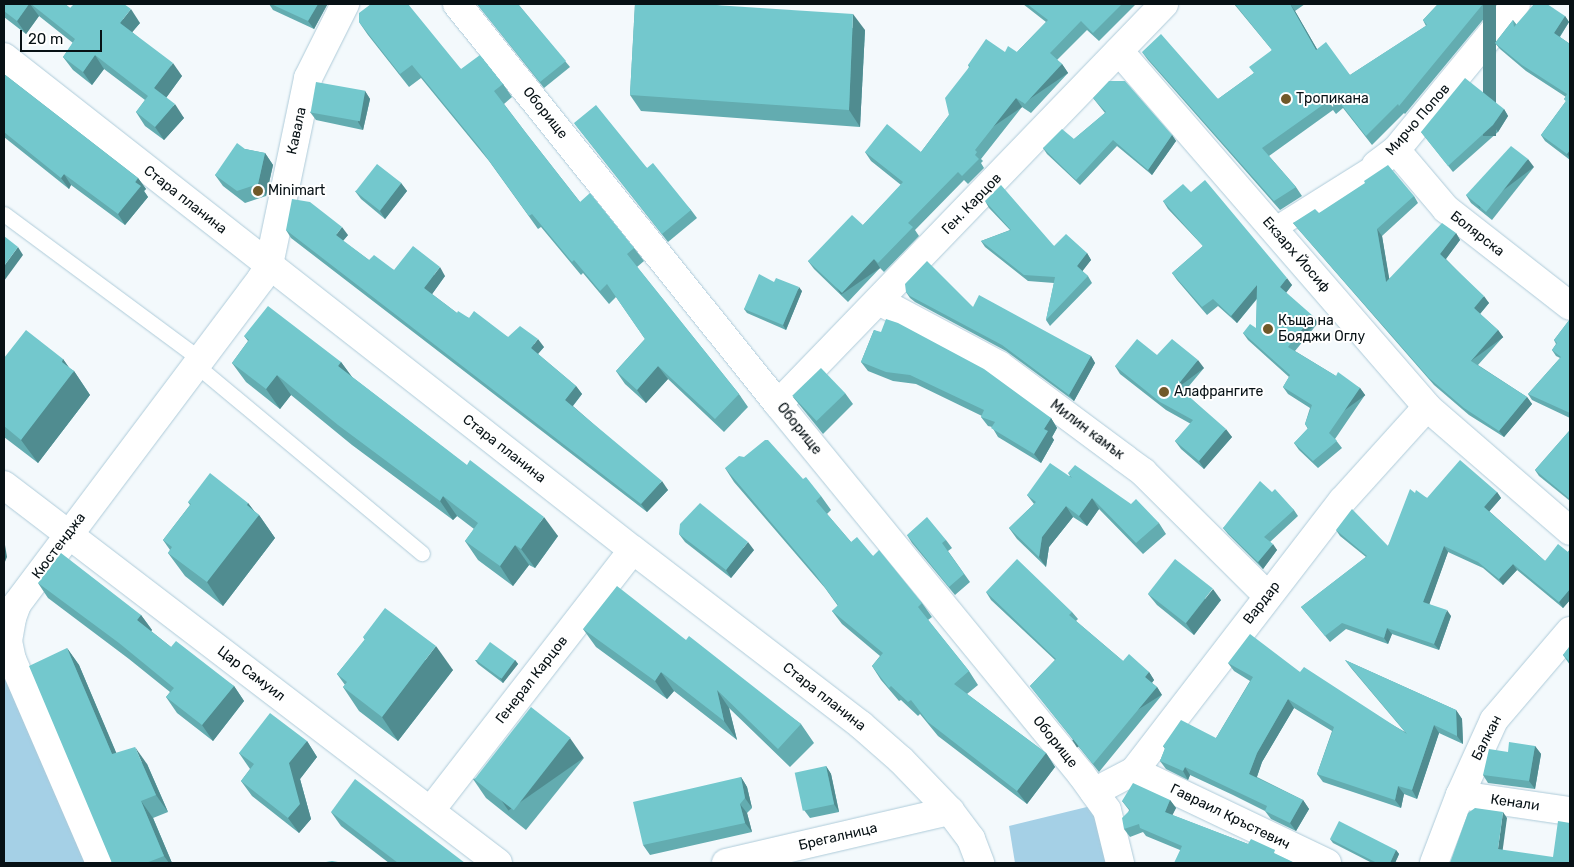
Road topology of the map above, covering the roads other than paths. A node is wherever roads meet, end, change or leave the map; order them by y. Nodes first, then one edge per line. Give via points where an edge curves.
1 (345, 4) edge
2 (457, 4) edge
3 (1164, 4) edge
4 (1516, 4) edge
5 (1118, 52) junction
6 (4, 57) edge
7 (1386, 158) junction
8 (4, 214) edge
9 (1274, 229) junction
10 (269, 265) junction
11 (879, 301) junction
12 (1570, 306) edge
13 (198, 362) junction
14 (778, 404) junction
15 (1426, 407) junction
16 (4, 486) edge
17 (1570, 531) edge
18 (68, 535) junction
19 (633, 550) junction
20 (422, 553) dead end
21 (1268, 596) junction
22 (1570, 631) edge
23 (8, 657) edge
24 (1134, 771) junction
25 (1094, 792) junction
26 (1460, 795) junction
27 (430, 810) junction
28 (950, 811) junction
29 (1570, 811) edge
30 (100, 863) edge
31 (498, 863) edge
32 (726, 863) edge
33 (980, 863) edge
34 (1120, 863) edge
35 (1327, 863) edge
36 (1434, 863) edge

1 - 10 street, Кавала via 308,78
2 - 14 street, Оборище
3 - 5 street, Ген. Карцов
4 - 7 street, Мирчо Попов
5 - 9 street, Екзарх Йосиф
5 - 11 street, Ген. Карцов
6 - 10 street, Стара планина
7 - 9 street, Мирчо Попов
7 - 12 street, Болярска
8 - 13 lane
9 - 15 street, Екзарх Йосиф
10 - 13 street, Кюстенджа
10 - 19 street, Стара планина
11 - 14 street, Ген. Карцов
11 - 21 street, Милин камък via 998,366 1143,472
13 - 18 street, Кюстенджа
13 - 20 lane
14 - 25 street, Оборище
15 - 17 street, Екзарх Йосиф
15 - 21 street, Вардар via 1343,500
16 - 18 street, Цар Самуил
18 - 23 street, Кюстенджа via 17,604 8,632
18 - 27 street, Цар Самуил
19 - 27 street, Генерал Карцов
19 - 28 street, Стара планина via 861,725 901,760
21 - 24 street, Вардар
22 - 26 street, Балкан via 1494,720
23 - 30 street, Кюстенджа
24 - 25 street, Вардар
24 - 35 street, Гавраил Кръстевич
25 - 34 street, Оборище via 1106,810
26 - 29 street, Кенали
26 - 36 street, Балкан
27 - 31 street, Цар Самуил
28 - 32 street, Брегалница
28 - 33 street, Стара планина via 971,839

